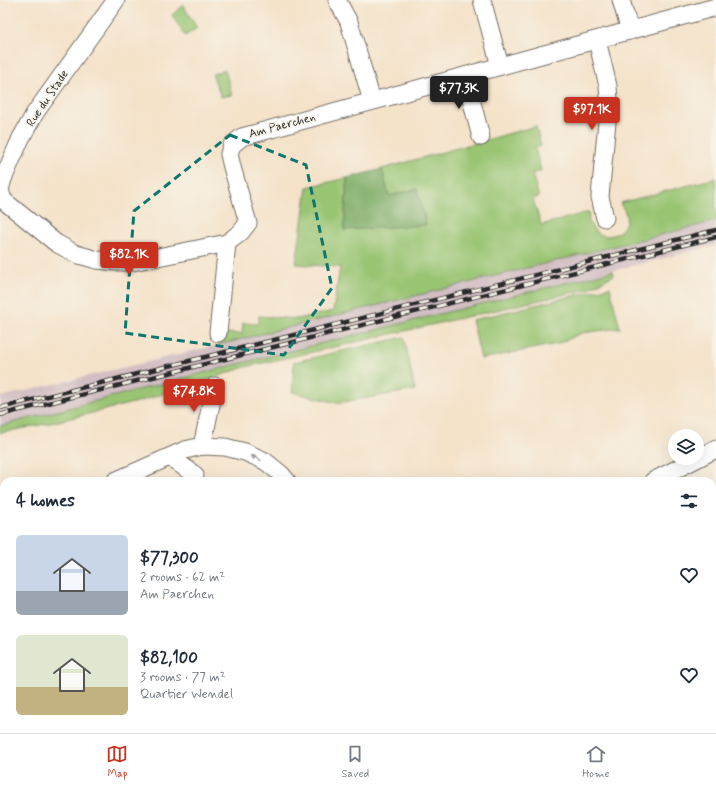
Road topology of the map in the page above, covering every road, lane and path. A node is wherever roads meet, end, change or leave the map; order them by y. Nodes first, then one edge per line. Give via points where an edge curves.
1 (116, 0) edge
2 (337, 0) edge
3 (482, 0) edge
4 (621, 0) edge
5 (716, 7) edge
6 (630, 31) junction
7 (597, 40) junction
8 (500, 66) junction
9 (465, 76) junction
10 (372, 101) junction
11 (481, 137) dead end
12 (2, 202) edge
13 (605, 218) dead end
14 (227, 242) junction
15 (218, 334) dead end
16 (215, 386) dead end
17 (202, 446) junction
18 (716, 449) edge
19 (170, 457) junction
20 (124, 477) edge
21 (194, 477) edge
22 (284, 477) edge
23 (661, 477) edge

1 - 12 street, Rue du Stade via 35,113 3,180 0,190
2 - 10 street via 349,22
3 - 8 street
4 - 6 street
5 - 6 street, Am Paerchen
6 - 7 street, Am Paerchen
7 - 8 street, Am Paerchen
7 - 13 street via 609,100 600,197
8 - 9 street, Am Paerchen
9 - 10 street, Am Paerchen
9 - 11 street
10 - 14 street, Am Paerchen via 242,137 232,145 229,154 248,223
12 - 14 street via 56,242 76,254 97,260 133,262
14 - 15 street
16 - 17 street
17 - 19 street
22 -> 17 street via 265,461 245,452 225,447
18 - 23 street
19 - 20 street
19 - 21 street via 195,475

